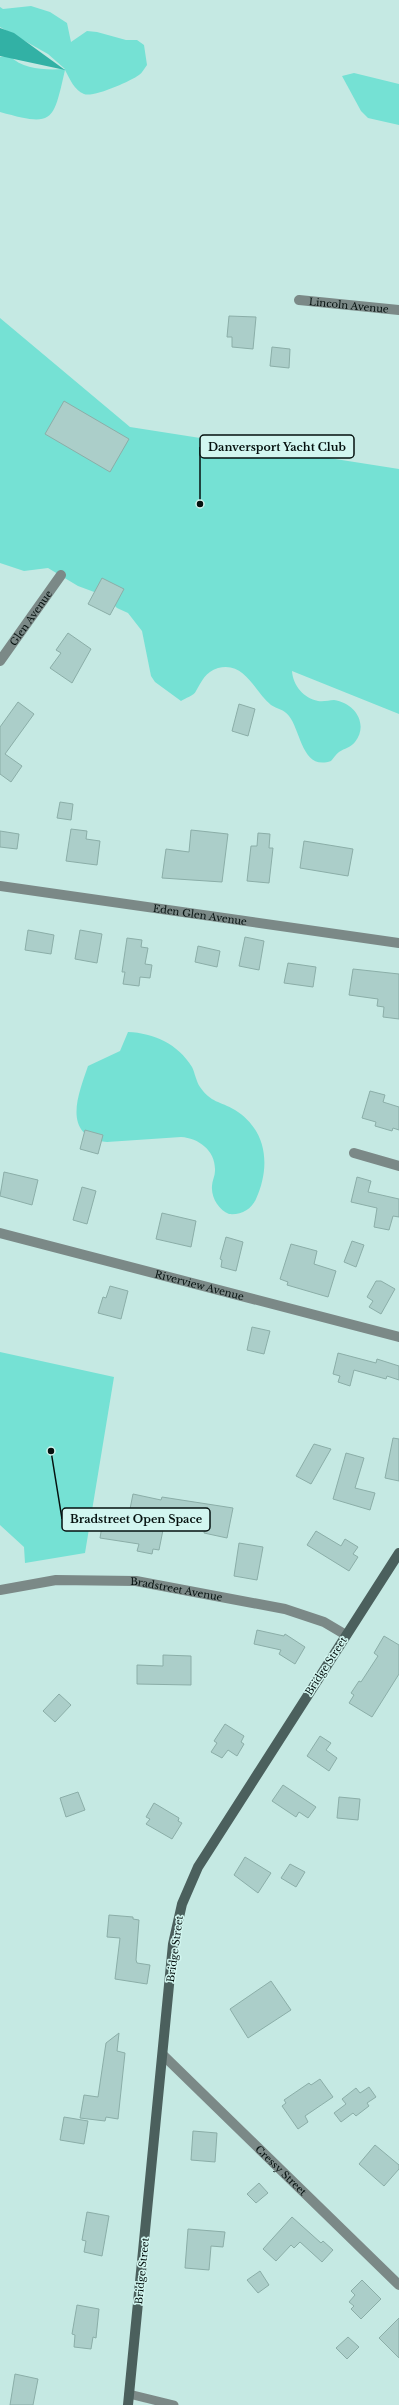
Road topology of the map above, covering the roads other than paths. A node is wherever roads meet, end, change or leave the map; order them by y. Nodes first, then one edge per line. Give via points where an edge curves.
1 (299, 300) dead end
2 (399, 310) edge
3 (61, 575) dead end
4 (0, 661) edge
5 (0, 886) edge
6 (399, 943) edge
7 (354, 1153) dead end
8 (399, 1166) edge
9 (0, 1233) edge
10 (399, 1337) edge
11 (399, 1553) edge
12 (0, 1590) edge
13 (346, 1635) junction
14 (163, 2054) junction
15 (399, 2285) edge
16 (129, 2394) junction
17 (128, 2405) edge
18 (174, 2405) edge

1 - 2 street, Lincoln Avenue
3 - 4 street, Glen Avenue
5 - 6 street, Eden Glen Avenue
7 - 8 street
9 - 10 street, Riverview Avenue
11 - 13 main road, Bridge Street
12 - 13 street, Bradstreet Avenue via 56,1580 136,1580 285,1609 324,1622
13 - 14 main road, Bridge Street via 198,1867 190,1884 180,1910 174,1944
14 - 15 street, Cressy Street
14 - 16 main road, Bridge Street
16 - 17 main road, Bridge Street
16 - 18 lane

